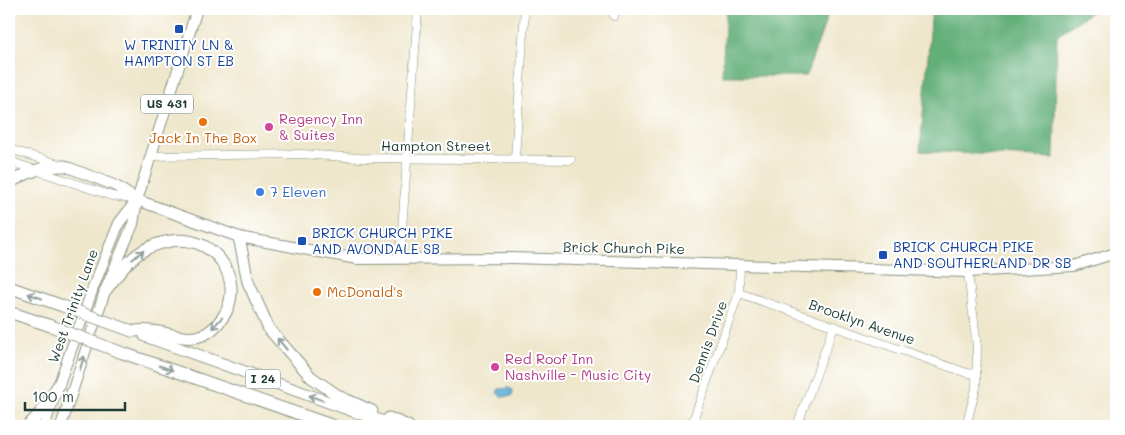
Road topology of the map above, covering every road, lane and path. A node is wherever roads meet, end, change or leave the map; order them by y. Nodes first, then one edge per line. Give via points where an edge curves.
1 (197, 9) edge
2 (418, 9) edge
3 (525, 9) edge
4 (9, 150) edge
5 (151, 156) junction
6 (406, 158) junction
7 (514, 158) junction
8 (571, 160) dead end
9 (9, 161) edge
10 (65, 166) junction
11 (34, 169) junction
12 (9, 182) edge
13 (137, 200) junction
14 (239, 236) junction
15 (1116, 252) edge
16 (400, 257) junction
17 (740, 264) junction
18 (968, 272) junction
19 (9, 287) edge
20 (105, 291) junction
21 (739, 293) junction
22 (9, 312) edge
23 (9, 319) edge
24 (36, 322) junction
25 (834, 326) junction
26 (132, 331) junction
27 (976, 374) junction
28 (59, 384) junction
29 (28, 426) edge
30 (44, 426) edge
31 (61, 426) edge
32 (334, 426) edge
33 (395, 426) edge
34 (408, 426) edge
35 (691, 426) edge
36 (797, 426) edge
37 (966, 426) edge

1 - 5 main road, West Trinity Lane / US 431
2 - 6 street
3 - 7 street
4 - 10 street, Brick Church Pike
5 - 6 street, Hampton Street via 302,154
5 - 13 main road, West Trinity Lane / US 431
6 - 7 street, Hampton Street
6 - 16 street
7 - 8 street, Hampton Street
9 - 11 street, Brick Church Pike
10 - 11 highway
10 - 13 main road, Brick Church Pike via 116,186
11 - 12 highway
11 - 13 street, Brick Church Pike via 112,196
13 - 14 main road, Brick Church Pike
13 - 20 main road, West Trinity Lane / US 431 via 133,224
13 - 28 main road, West Trinity Lane / US 431 via 119,223
14 - 16 main road, Brick Church Pike via 357,259
34 -> 14 highway via 340,397 311,377 297,362 269,329 248,282
15 - 18 main road, Brick Church Pike via 1074,266
16 - 17 main road, Brick Church Pike
17 - 18 main road, Brick Church Pike
17 - 21 street, Dennis Drive
18 - 27 street via 977,347
26 -> 19 highway, I 24, bridge
20 -> 26 highway via 146,248 160,244 189,241 207,248 221,261 230,275 231,301 217,325 203,335 178,337 152,331
31 -> 20 main road, West Trinity Lane / US 431
21 - 25 street, Brooklyn Avenue
21 - 35 street, Dennis Drive
22 - 24 highway, I 24
23 - 24 highway
24 -> 32 highway, I 24, bridge
25 - 27 street, Brooklyn Avenue
25 - 36 street
33 -> 26 highway, I 24
27 - 37 street via 976,388
28 - 29 highway via 44,410
28 - 30 main road, West Trinity Lane / US 431

